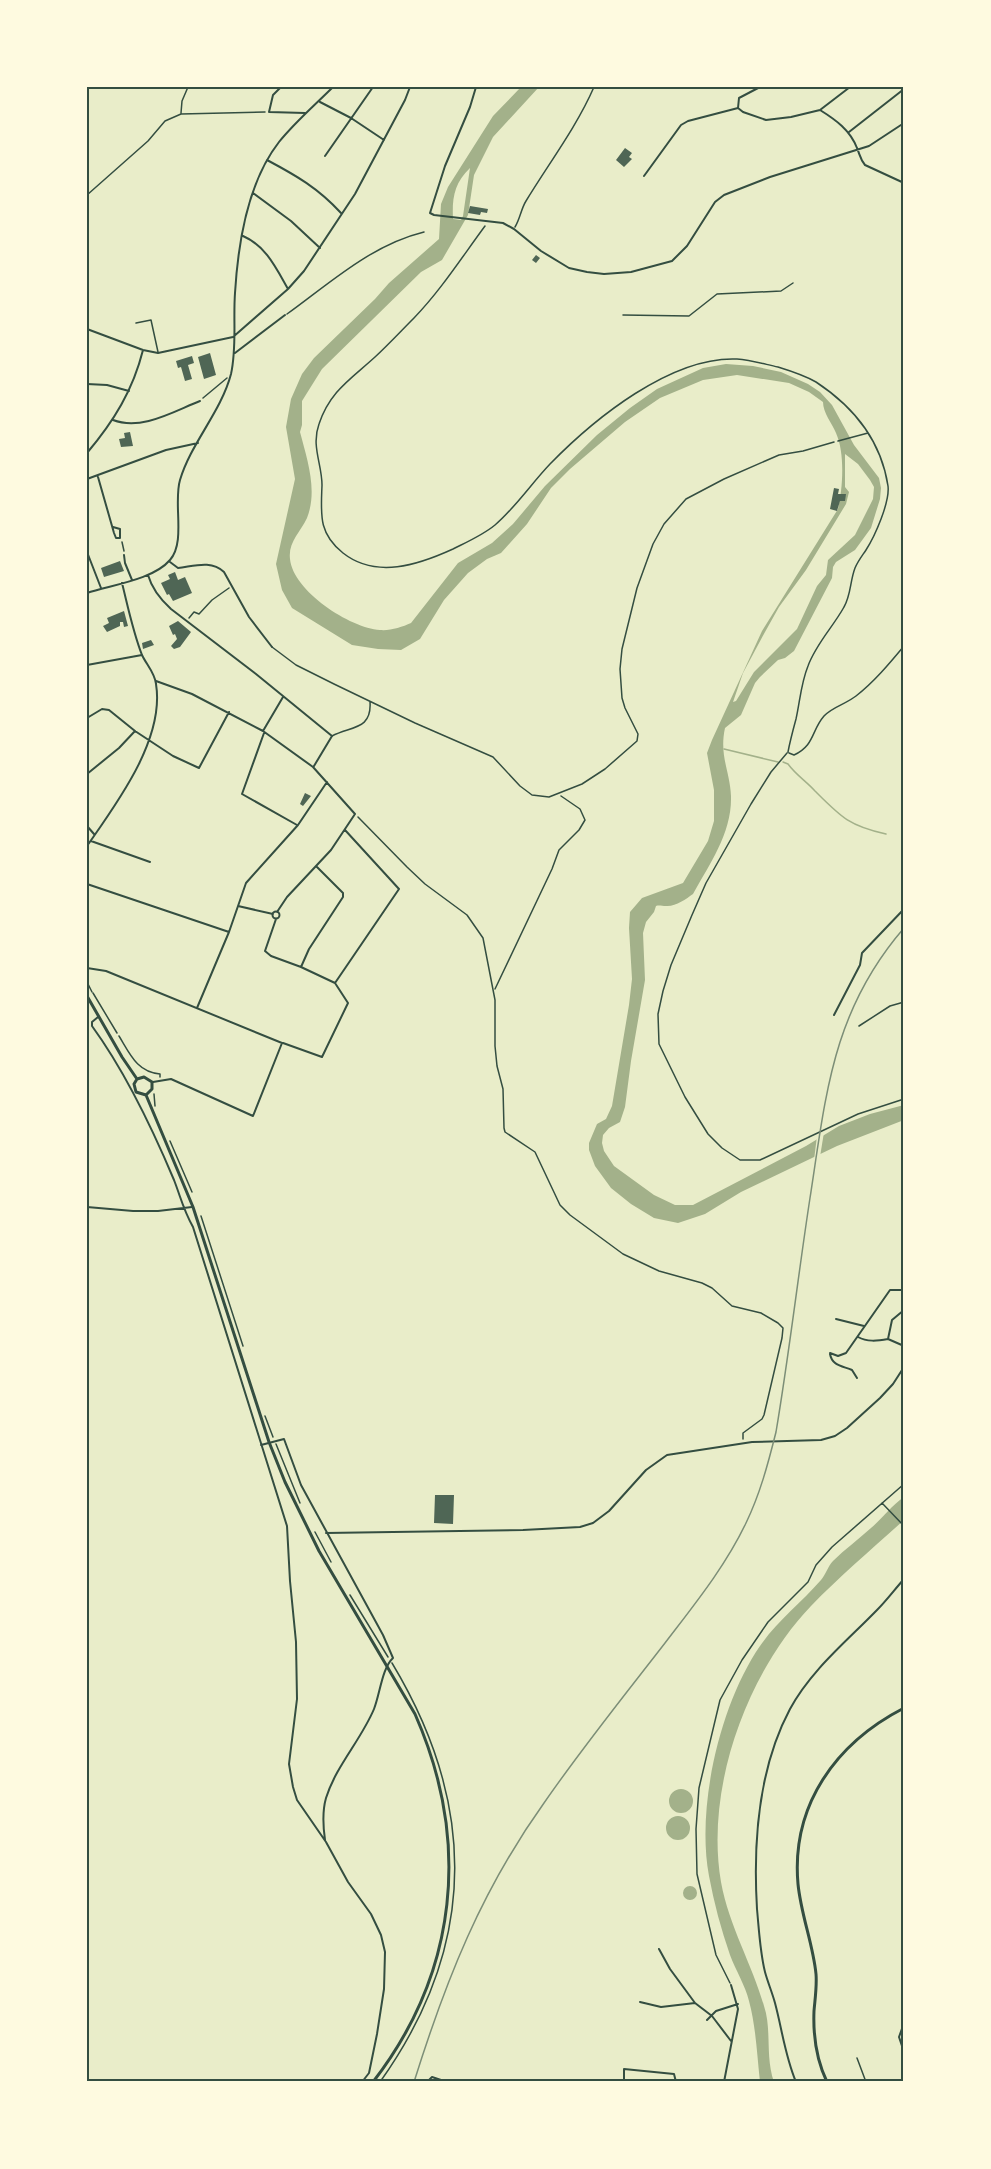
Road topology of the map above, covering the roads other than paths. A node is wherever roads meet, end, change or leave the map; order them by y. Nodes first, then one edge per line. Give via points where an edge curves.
1 (280, 87) edge
2 (333, 87) edge
3 (373, 87) edge
4 (410, 87) edge
5 (476, 87) edge
6 (760, 87) edge
7 (850, 87) edge
8 (904, 89) edge
9 (319, 101) junction
10 (738, 108) junction
11 (820, 110) junction
12 (305, 113) junction
13 (351, 118) junction
14 (904, 123) edge
15 (849, 132) junction
16 (384, 140) junction
17 (858, 148) junction
18 (325, 156) dead end
19 (267, 160) junction
20 (644, 177) dead end
21 (904, 183) edge
22 (253, 193) junction
23 (341, 213) junction
24 (243, 236) junction
25 (320, 248) junction
26 (288, 289) junction
27 (285, 315) road end
28 (136, 323) dead end
29 (87, 329) edge
30 (233, 337) junction
31 (143, 350) junction
32 (159, 353) junction
33 (235, 353) junction
34 (87, 384) edge
35 (129, 391) junction
36 (200, 401) road end
37 (113, 420) junction
38 (834, 442) road end
39 (198, 443) junction
40 (87, 453) edge
41 (98, 477) junction
42 (87, 479) edge
43 (113, 527) junction
44 (87, 552) edge
45 (124, 555) road end
46 (170, 561) junction
47 (148, 575) junction
48 (132, 580) junction
49 (122, 583) junction
50 (101, 588) junction
51 (87, 593) edge
52 (272, 647) joint
53 (142, 655) junction
54 (87, 665) edge
55 (156, 681) junction
56 (283, 697) junction
57 (370, 701) junction
58 (229, 712) junction
59 (87, 718) edge
60 (135, 731) junction
61 (264, 732) junction
62 (332, 736) junction
63 (150, 741) junction
64 (313, 768) junction
65 (87, 774) edge
66 (327, 782) junction
67 (298, 825) junction
68 (87, 826) edge
69 (345, 830) junction
70 (94, 834) junction
71 (90, 841) junction
72 (87, 846) edge
73 (150, 862) dead end
74 (317, 867) junction
75 (87, 884) edge
76 (238, 906) junction
77 (904, 909) edge
78 (278, 912) junction
79 (273, 914) junction
80 (276, 919) junction
81 (229, 932) junction
82 (301, 967) junction
83 (87, 968) edge
84 (335, 983) junction
85 (93, 993) road end
86 (87, 996) edge
87 (197, 1008) junction
88 (834, 1016) dead end
89 (98, 1017) junction
90 (117, 1033) dead end
91 (282, 1043) junction
92 (137, 1079) junction
93 (152, 1082) junction
94 (146, 1095) junction
95 (87, 1207) edge
96 (193, 1207) junction
97 (182, 1208) junction
98 (904, 1290) edge
99 (904, 1310) edge
100 (836, 1319) dead end
101 (864, 1326) junction
102 (858, 1337) junction
103 (888, 1339) junction
104 (904, 1346) edge
105 (904, 1367) edge
106 (857, 1378) dead end
107 (269, 1442) junction
108 (261, 1445) junction
109 (326, 1533) junction
110 (904, 1579) edge
111 (387, 1664) junction
112 (904, 1708) edge
113 (326, 1842) junction
114 (659, 1949) dead end
115 (731, 1985) road end
116 (639, 2002) dead end
117 (694, 2003) junction
118 (738, 2004) junction
119 (712, 2016) junction
120 (707, 2020) dead end
121 (904, 2024) edge
122 (731, 2041) junction
123 (904, 2052) edge
124 (856, 2058) dead end
125 (428, 2080) edge
126 (362, 2082) edge
127 (373, 2082) edge
128 (447, 2082) edge
129 (624, 2082) edge
130 (675, 2082) edge
131 (724, 2082) edge
132 (795, 2082) edge
133 (827, 2082) edge
134 (866, 2082) edge

1 - 12 street via 273,95 269,112
2 - 9 street
3 - 13 street
4 - 16 street
5 - 17 street via 430,213 503,223 569,268 586,272 631,272 672,261 724,195
6 - 10 street via 739,98
7 - 11 street
8 - 15 street
9 - 12 street
9 - 13 street
10 - 11 street via 749,115 773,120
10 - 20 street via 681,125
11 - 15 street
12 - 19 street
13 - 16 street
13 - 18 street
14 - 17 street via 869,147
15 - 17 street
16 - 23 street
17 - 21 street via 865,165
19 - 22 street
19 - 23 street via 303,179
22 - 24 street
22 - 25 street
23 - 25 street
24 - 26 street via 255,241 269,257
24 - 30 street via 236,272
25 - 26 street
26 - 30 street
27 - 33 street
28 - 32 lane via 151,320
29 - 31 street
30 - 32 street
30 - 33 street
31 - 32 street
31 - 35 street
33 - 39 street via 230,376
34 - 35 street
35 - 37 street
36 - 37 street via 152,420
37 - 40 street
38 - 57 lane via 753,465 686,499 671,514 653,544 637,588 622,650 620,687 638,741 582,784 549,797 532,795 494,757
39 - 41 street via 166,450
39 - 46 street via 180,480 178,540
41 - 42 street
41 - 43 street
43 - 43 street via 116,538 120,538 120,529
44 - 50 street
45 - 48 street
46 - 47 street
46 - 52 street via 178,568 216,566 224,572 249,617
47 - 48 street
47 - 56 street via 160,599
48 - 49 street
49 - 50 street
49 - 53 street
50 - 51 street
52 - 57 lane via 297,665
53 - 54 street
53 - 55 street
55 - 58 street
55 - 63 street via 155,723
56 - 61 street
56 - 62 street
57 - 62 lane via 370,715 364,722
58 - 61 street
58 - 63 street via 200,768
59 - 60 street via 102,709 109,710
60 - 63 street
60 - 65 street
61 - 64 street
61 - 67 street via 243,796
62 - 64 street
63 - 70 street via 120,797
64 - 66 street
66 - 67 street
66 - 69 street via 355,814
67 - 76 street via 246,883
68 - 70 street
69 - 74 street
69 - 84 street via 399,889
70 - 71 street
71 - 72 street
71 - 73 street
74 - 78 street via 287,897
74 - 82 street via 343,897
75 - 81 street
76 - 79 street
76 - 81 street
77 - 88 street via 862,953 861,965
78 - 79 street
78 - 80 street via 280,916
79 - 80 street
80 - 82 street via 265,951
81 - 87 street
82 - 84 street
83 - 87 street via 106,971
84 - 91 street via 348,1003 322,1057
85 - 90 lane
86 - 89 main road
87 - 91 street
89 - 92 main road
89 - 97 street via 92,1026 138,1105 174,1181
91 - 93 street via 253,1116 171,1079
92 - 93 main road via 144,1077
92 - 94 main road via 136,1092
93 - 94 main road
94 - 96 main road
95 - 97 street via 133,1211
96 - 97 street
96 - 107 main road
97 - 108 street via 201,1247
98 - 101 street via 890,1290
99 - 103 street via 892,1320
100 - 101 street
101 - 102 street
102 - 103 street
102 - 106 street via 846,1353 830,1353 835,1365 852,1370
103 - 104 street
105 - 109 street via 880,1398 841,1433 821,1440 744,1443 667,1455 646,1470 609,1511 580,1527
107 - 108 street
107 - 109 street via 284,1439 301,1485
107 - 111 main road via 319,1551
108 - 113 street via 287,1526 297,1699 290,1775 297,1800
109 - 111 street via 393,1658
110 - 132 street via 806,1685 790,1708 764,1782 756,1842 759,1932 765,1973
111 - 113 street via 373,1711 325,1801
111 - 127 main road via 415,1714 434,1764 446,1818 449,1889 441,1940 424,1997 394,2054
112 - 133 main road via 853,1741 816,1789 803,1823 797,1873 816,1974 816,2046
113 - 126 street via 371,1914 385,1952 377,2034 369,2073
114 - 117 street
115 - 118 street
116 - 117 street via 661,2007
117 - 119 street
118 - 119 street
118 - 122 street
119 - 120 street
119 - 122 street
121 - 123 street via 899,2037
122 - 131 street
124 - 134 lane
125 - 128 street via 432,2077
129 - 130 street via 624,2069 674,2074

